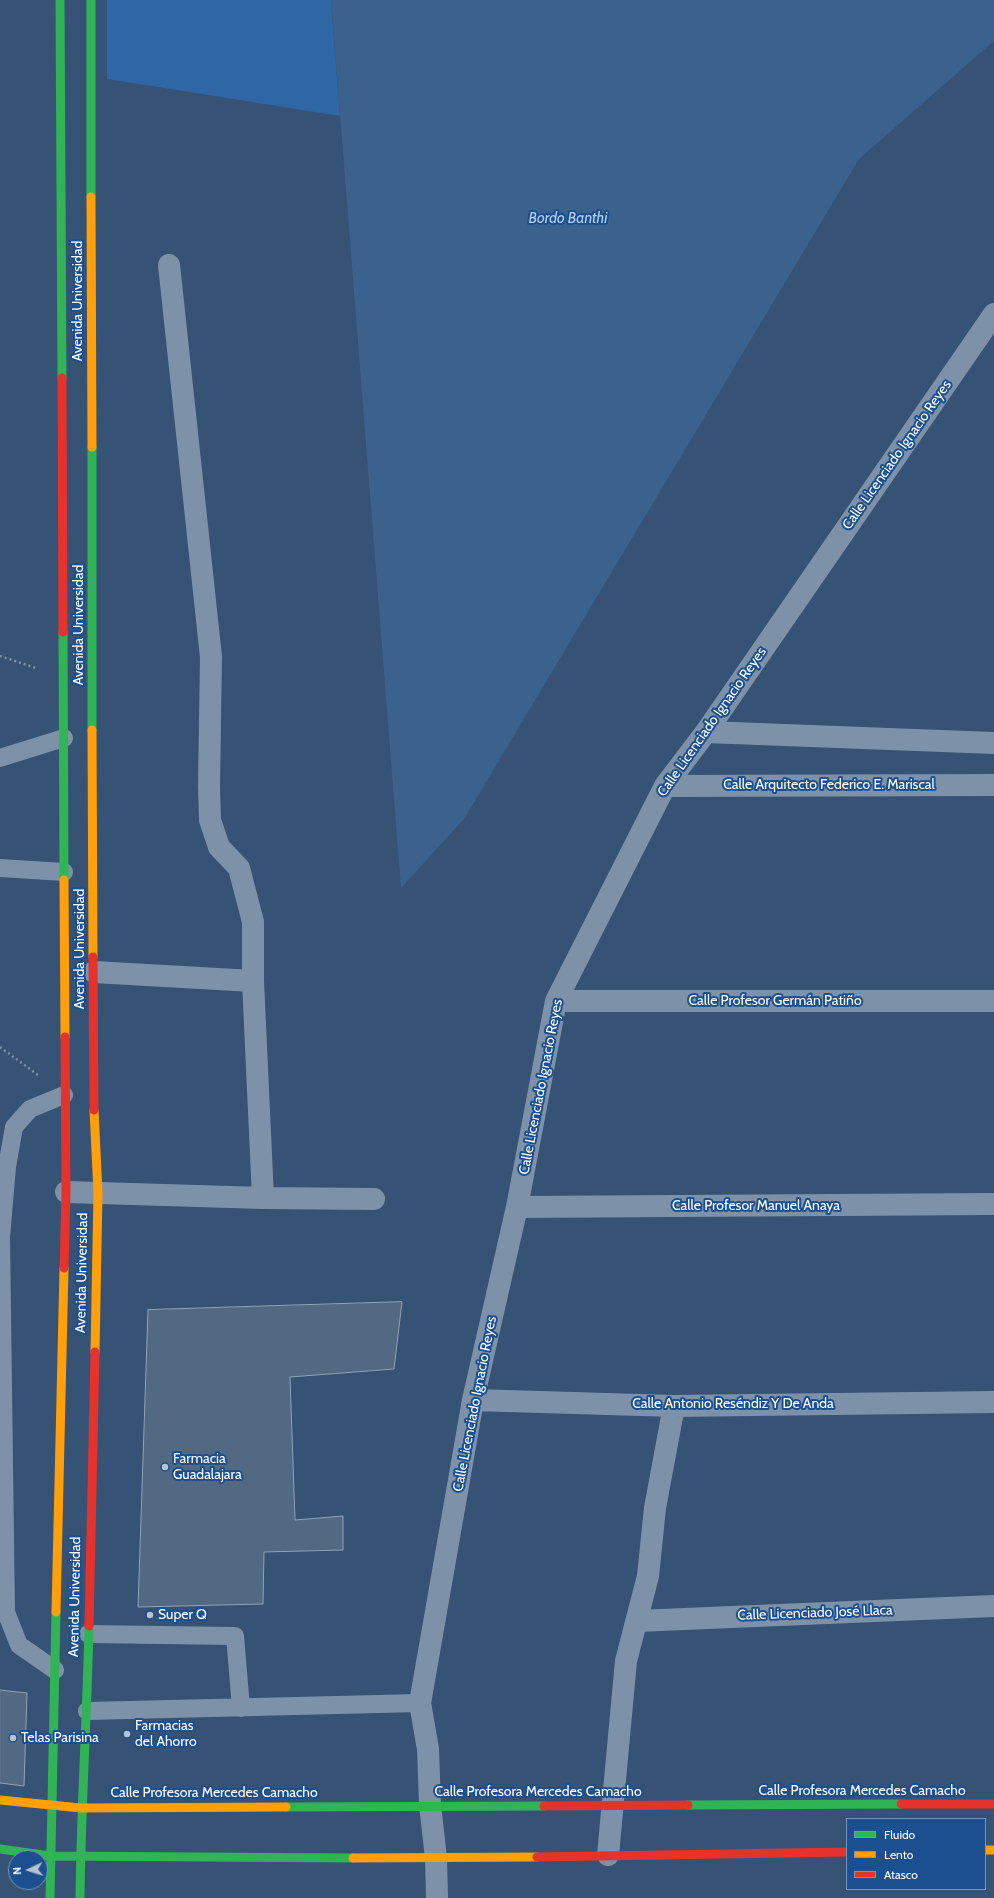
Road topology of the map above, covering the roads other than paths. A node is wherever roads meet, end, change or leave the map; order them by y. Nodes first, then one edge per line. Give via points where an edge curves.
1 (60, 0) edge
2 (91, 0) edge
3 (169, 265) dead end
4 (994, 314) edge
5 (706, 732) junction
6 (64, 738) junction
7 (994, 743) edge
8 (0, 758) edge
9 (994, 785) edge
10 (665, 786) junction
11 (0, 868) edge
12 (64, 872) junction
13 (94, 972) junction
14 (253, 981) junction
15 (556, 1001) junction
16 (994, 1001) edge
17 (64, 1094) junction
18 (66, 1192) junction
19 (98, 1193) junction
20 (262, 1198) junction
21 (374, 1199) dead end
22 (994, 1204) edge
23 (517, 1207) junction
24 (1, 1237) edge
25 (473, 1400) junction
26 (994, 1402) edge
27 (674, 1406) junction
28 (994, 1606) edge
29 (637, 1621) junction
30 (88, 1634) junction
31 (55, 1670) junction
32 (420, 1703) junction
33 (241, 1708) junction
34 (87, 1711) junction
35 (0, 1800) edge
36 (994, 1804) edge
37 (52, 1805) junction
38 (430, 1805) junction
39 (614, 1806) junction
40 (81, 1808) junction
41 (0, 1849) edge
42 (846, 1852) edge
43 (608, 1855) junction
44 (50, 1856) junction
45 (80, 1856) junction
46 (436, 1858) junction
47 (50, 1898) edge
48 (80, 1898) edge
49 (437, 1898) edge

1 - 6 main road, Avenida Universidad
2 - 13 main road, Avenida Universidad
3 - 14 street via 212,657 210,820 219,847 239,868 253,922
4 - 5 street, Calle Licenciado Ignacio Reyes
5 - 7 street
5 - 10 street, Calle Licenciado Ignacio Reyes
6 - 8 lane
6 - 12 main road, Avenida Universidad
9 - 10 street, Calle Arquitecto Federico E. Mariscal
10 - 15 street, Calle Licenciado Ignacio Reyes
11 - 12 lane
12 - 17 main road, Avenida Universidad
13 - 14 street
13 - 19 main road, Avenida Universidad via 93,1086
14 - 20 street
15 - 16 street, Calle Profesor Germán Patiño
15 - 23 street, Calle Licenciado Ignacio Reyes
17 - 18 main road, Avenida Universidad
17 - 24 lane via 30,1109 14,1127 7,1167
18 - 19 street
18 - 31 main road, Avenida Universidad
19 - 20 street
19 - 30 main road, Avenida Universidad
20 - 21 street
22 - 23 street, Calle Profesor Manuel Anaya
23 - 25 street, Calle Licenciado Ignacio Reyes
24 - 31 lane via 6,1612 19,1645
25 - 27 street, Calle Antonio Reséndiz Y De Anda
25 - 32 street, Calle Licenciado Ignacio Reyes
26 - 27 street, Calle Antonio Reséndiz Y De Anda
27 - 29 street via 655,1508 648,1576
28 - 29 street, Calle Licenciado José Llaca
29 - 39 street via 626,1661
30 - 33 lane via 235,1636
30 - 34 main road, Avenida Universidad
31 - 37 main road, Avenida Universidad
32 - 33 lane
32 - 38 street, Calle Licenciado Ignacio Reyes via 428,1749
33 - 34 lane
34 - 40 main road, Avenida Universidad
35 - 37 main road, Calle Profesora Mercedes Camacho
36 - 39 main road, Calle Profesora Mercedes Camacho
37 - 40 main road, Calle Profesora Mercedes Camacho
37 - 44 main road, Avenida Universidad
38 - 39 main road, Calle Profesora Mercedes Camacho
38 - 40 main road, Calle Profesora Mercedes Camacho
38 - 46 street, Calle Licenciado Ignacio Reyes
39 - 43 street
40 - 45 main road, Avenida Universidad
41 - 44 main road
42 - 43 main road
43 - 46 main road
44 - 45 main road
44 - 47 main road, Avenida Universidad
45 - 46 main road
45 - 48 main road, Avenida Universidad
46 - 49 street, Calle Licenciado Ignacio Reyes

